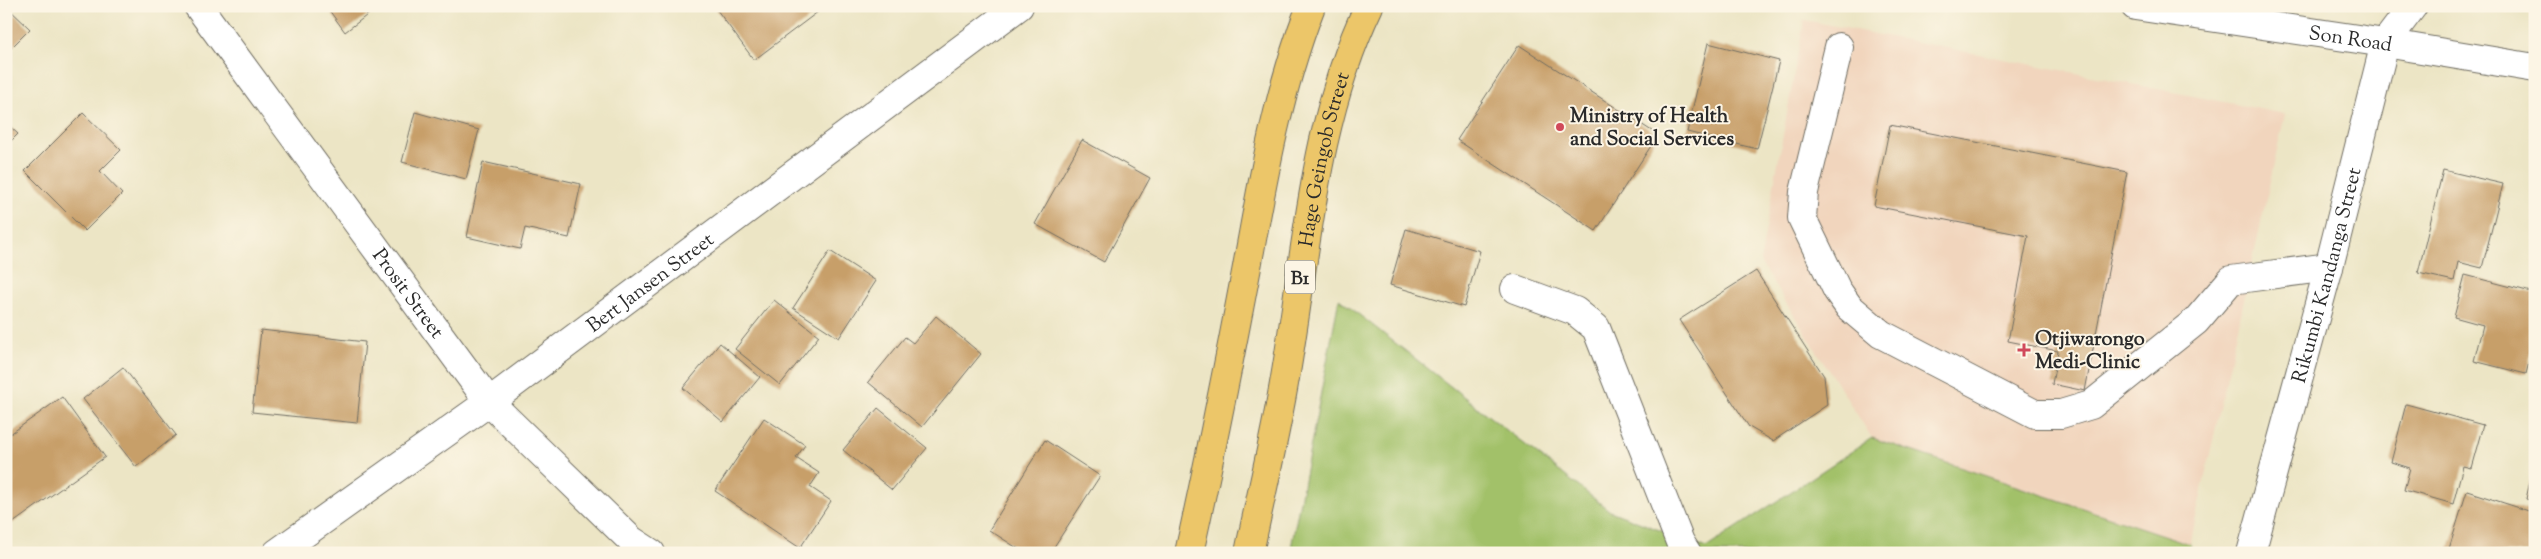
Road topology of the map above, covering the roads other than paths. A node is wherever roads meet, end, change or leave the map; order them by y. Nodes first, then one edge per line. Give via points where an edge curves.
1 (198, 6) edge
2 (1019, 6) edge
3 (1311, 6) edge
4 (1369, 6) edge
5 (2135, 6) edge
6 (2413, 6) edge
7 (2385, 43) junction
8 (1839, 47) dead end
9 (2535, 68) edge
10 (2329, 266) junction
11 (1515, 289) dead end
12 (489, 402) junction
13 (277, 553) edge
14 (651, 553) edge
15 (1189, 553) edge
16 (1249, 553) edge
17 (1687, 553) edge
18 (2251, 553) edge

1 - 12 street, Prosit Street
2 - 12 street, Bert Jansen Street
3 - 15 highway via 1296,44 1274,122
4 - 16 highway, Hage Geingob Street / B1 via 1334,95 1314,180 1285,379
5 - 7 street, Son Road
6 - 7 street, Rikumbi Kandanga Street
7 - 9 street, Son Road
7 - 10 street, Rikumbi Kandanga Street
8 - 10 street via 1804,192 1802,218 1837,290 1848,307 1881,334 2035,414 2061,414 2091,405 2196,321 2231,280
10 - 18 street, Rikumbi Kandanga Street
11 - 17 street via 1575,311 1596,328
12 - 13 street, Bert Jansen Street
12 - 14 street, Prosit Street via 631,540

